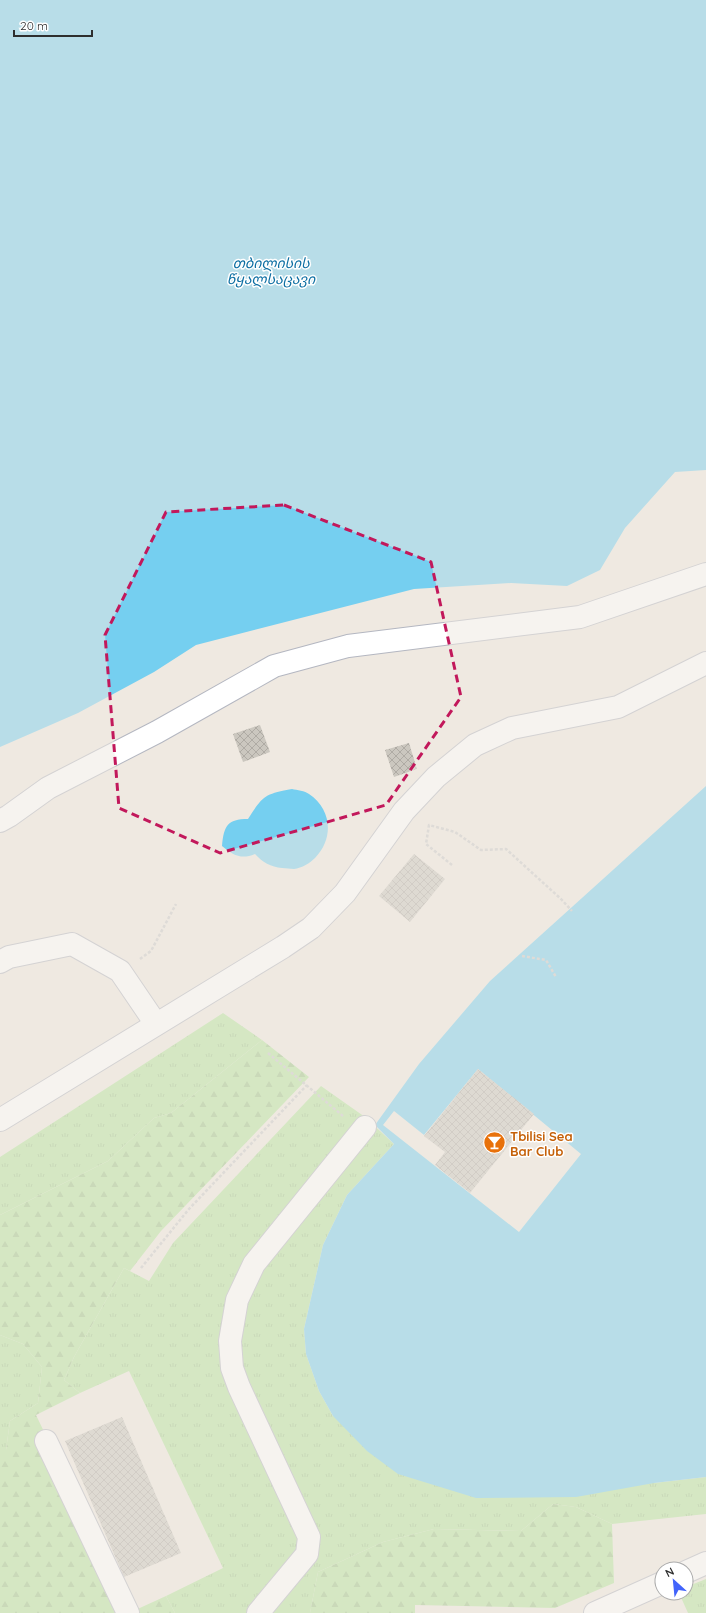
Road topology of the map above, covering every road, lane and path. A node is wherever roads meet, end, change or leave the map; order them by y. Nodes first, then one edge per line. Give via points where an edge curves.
1 (706, 574) edge
2 (706, 663) edge
3 (0, 821) edge
4 (452, 865) dead end
5 (176, 904) dead end
6 (572, 911) dead end
7 (151, 952) dead end
8 (522, 956) dead end
9 (0, 962) edge
10 (556, 977) dead end
11 (156, 1024) junction
12 (268, 1053) dead end
13 (307, 1085) junction
14 (0, 1120) edge
15 (363, 1129) joint
16 (141, 1268) dead end
17 (46, 1441) dead end
18 (706, 1563) edge
19 (694, 1568) edge
20 (654, 1587) edge
21 (128, 1613) edge
22 (258, 1613) edge
23 (595, 1613) edge

1 - 3 lane via 580,617 348,646 274,666 157,732 48,788
2 - 11 lane via 618,707 512,728 475,745 436,777 404,811 345,893 311,928
4 - 6 path via 426,844 429,825 455,832 481,850 506,849
5 - 7 path
8 - 10 path via 546,960
9 - 11 lane via 9,957 72,944 120,971
11 - 14 lane
12 - 13 path
13 - 15 path
13 - 16 path via 188,1209
15 - 22 lane via 254,1264 237,1300 230,1341 232,1368 309,1537 307,1554
17 - 21 lane
18 - 19 lane
20 - 23 lane

